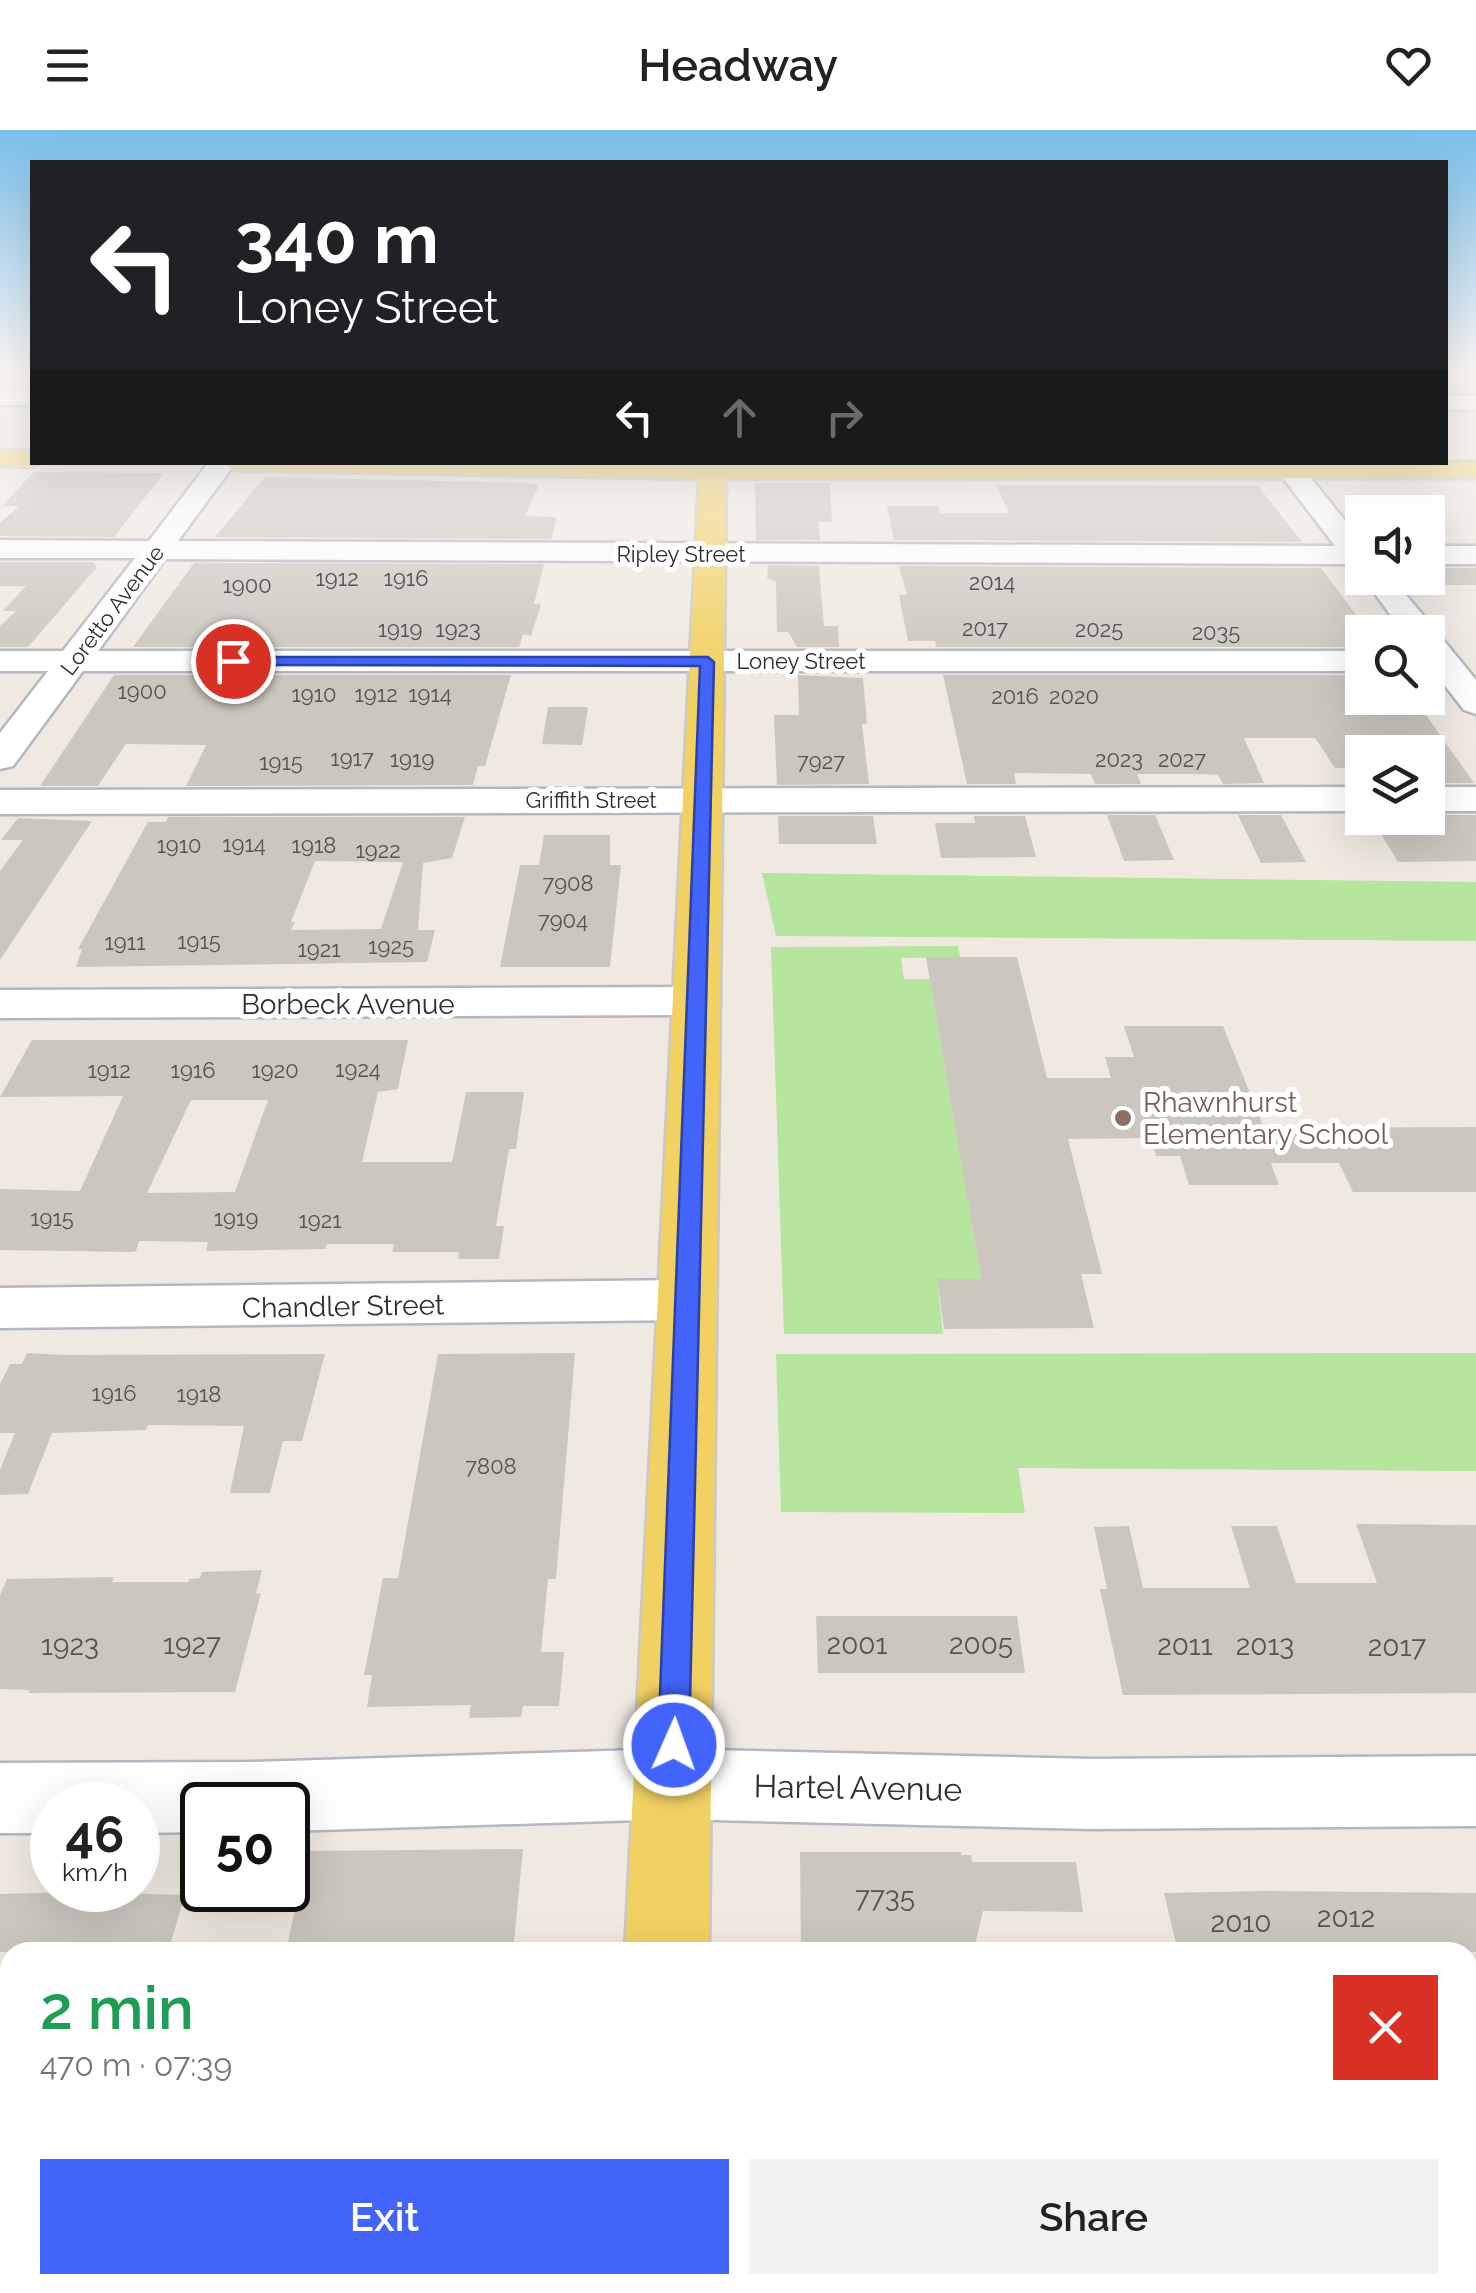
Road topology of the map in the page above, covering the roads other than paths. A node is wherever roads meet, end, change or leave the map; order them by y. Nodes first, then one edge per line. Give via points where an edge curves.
1 (215, 473) edge
2 (714, 473) edge
3 (1293, 473) edge
4 (1345, 537) edge
5 (0, 549) edge
6 (157, 551) junction
7 (710, 554) junction
8 (1445, 554) edge
9 (1476, 555) edge
10 (1345, 562) edge
11 (1391, 595) edge
12 (1407, 615) edge
13 (1445, 656) edge
14 (1476, 660) edge
15 (0, 661) edge
16 (74, 661) junction
17 (1345, 661) edge
18 (708, 662) junction
19 (1445, 669) edge
20 (1476, 703) edge
21 (0, 758) edge
22 (1345, 799) edge
23 (1445, 799) edge
24 (1476, 799) edge
25 (702, 800) junction
26 (0, 802) edge
27 (696, 1001) junction
28 (0, 1004) edge
29 (687, 1300) junction
30 (0, 1308) edge
31 (672, 1784) junction
32 (1476, 1792) edge
33 (0, 1798) edge
34 (667, 1942) edge

1 - 6 street, Loretto Avenue
2 - 7 main road
3 - 4 street
5 - 6 street, Ripley Street
6 - 7 street, Ripley Street
6 - 16 street, Loretto Avenue
7 - 10 street, Ripley Street
7 - 18 main road
8 - 9 street
11 - 12 street
13 - 14 street
15 - 16 street, Loney Street
16 - 18 street, Loney Street
16 - 21 street, Loretto Avenue
17 - 18 street, Loney Street
18 - 25 main road
19 - 20 street
22 - 25 street, Griffith Street
23 - 24 street
25 - 26 street, Griffith Street
25 - 27 main road
27 - 28 street, Borbeck Avenue
27 - 29 main road
29 - 30 street, Chandler Street
29 - 31 main road
31 - 32 street, Hartel Avenue via 1092,1794
31 - 33 street, Hartel Avenue
31 - 34 main road

